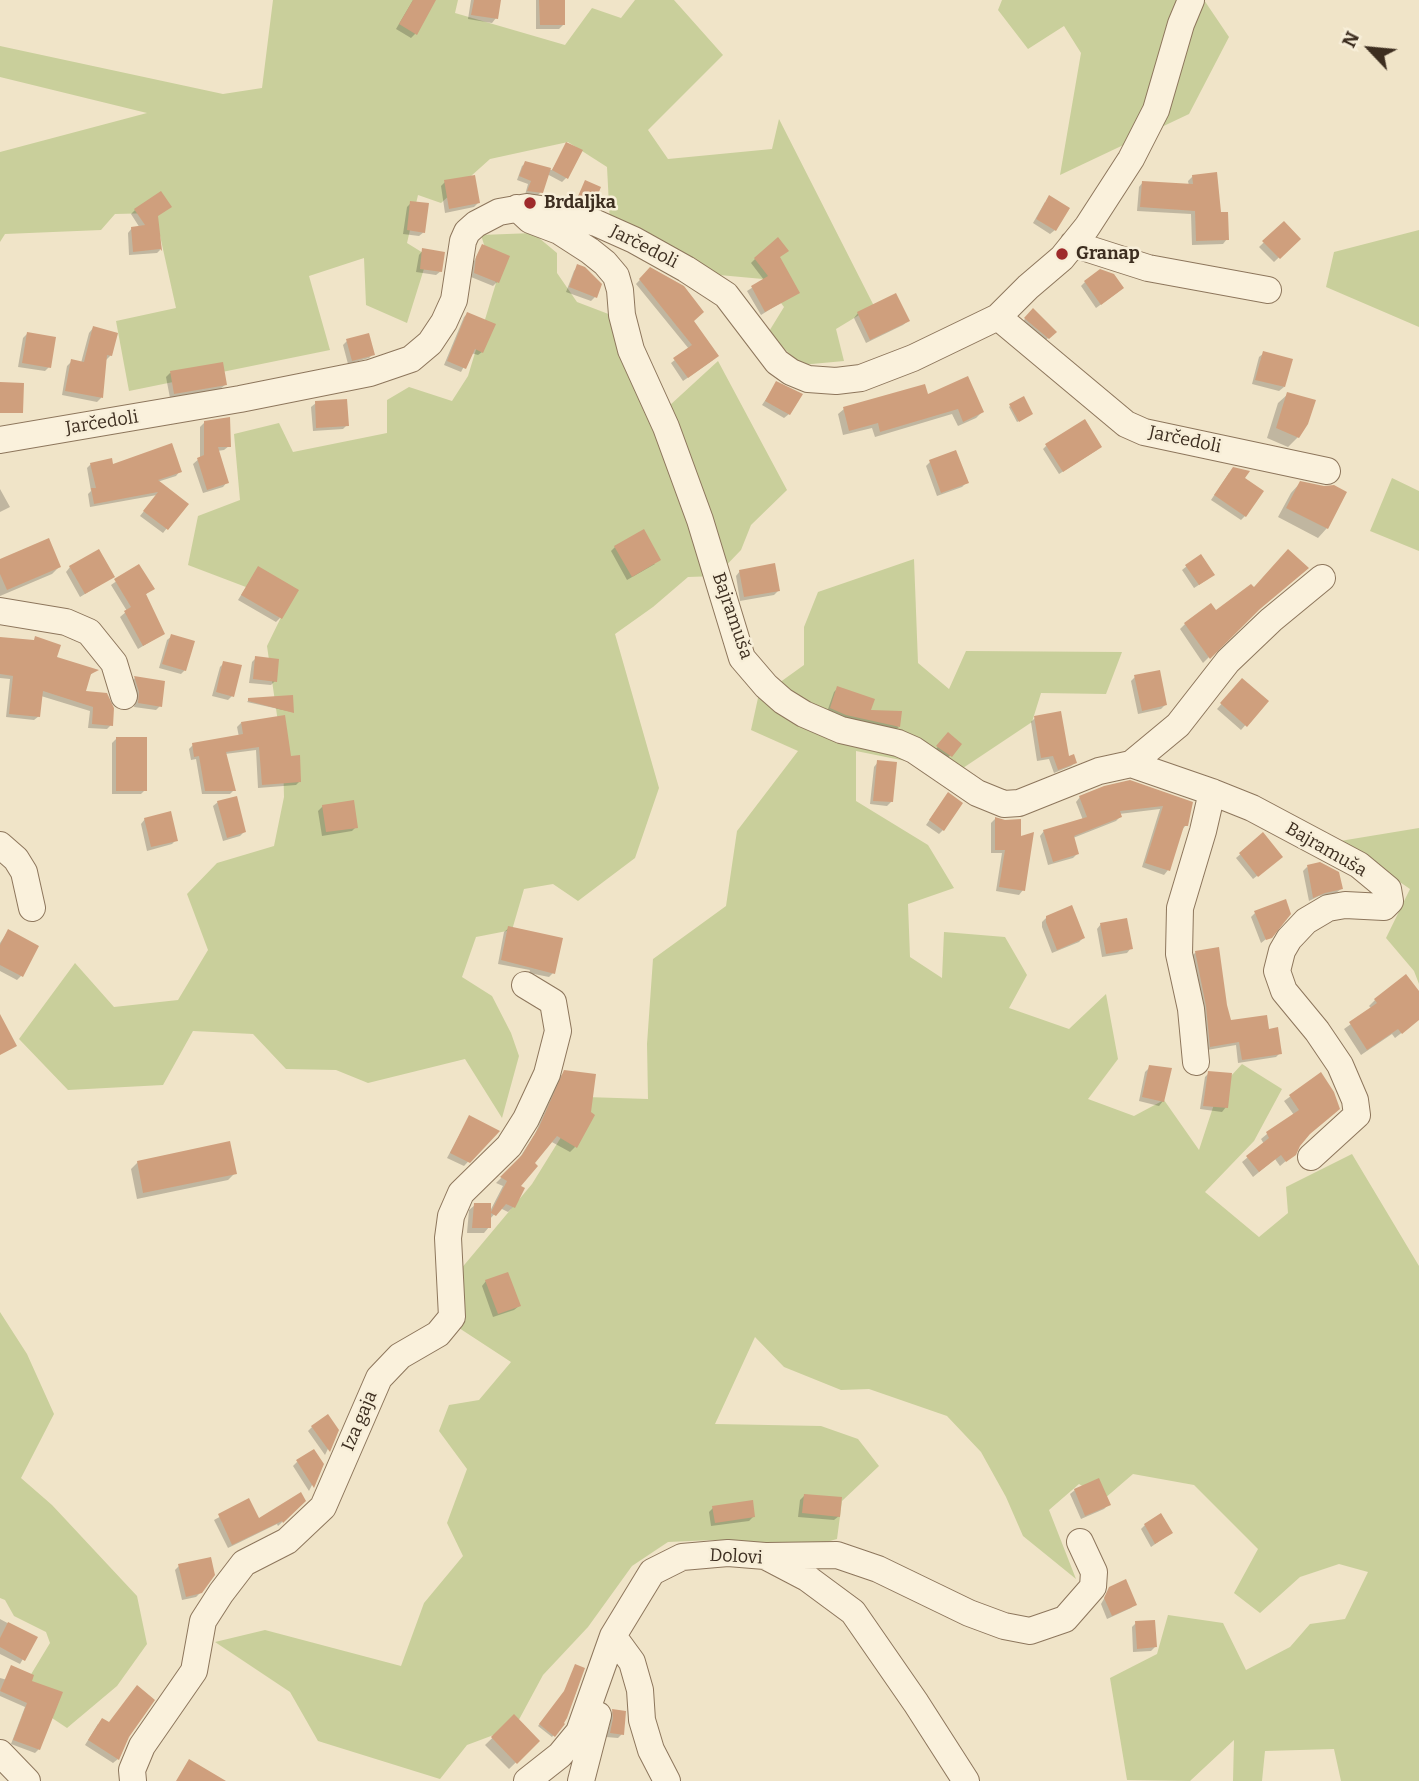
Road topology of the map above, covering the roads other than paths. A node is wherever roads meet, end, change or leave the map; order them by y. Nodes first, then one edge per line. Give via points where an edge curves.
1 (1191, 0) edge
2 (517, 208) junction
3 (1073, 244) junction
4 (1268, 290) dead end
5 (998, 317) junction
6 (0, 440) edge
7 (1327, 471) dead end
8 (1322, 578) dead end
9 (0, 611) edge
10 (124, 696) dead end
11 (1131, 764) junction
12 (1212, 792) junction
13 (0, 845) edge
14 (32, 908) dead end
15 (525, 985) dead end
16 (1196, 1062) dead end
17 (1311, 1157) dead end
18 (1080, 1542) dead end
19 (765, 1556) junction
20 (613, 1636) junction
21 (632, 1662) junction
22 (0, 1753) edge
23 (27, 1781) edge
24 (133, 1781) edge
25 (527, 1781) edge
26 (581, 1781) edge
27 (667, 1781) edge
28 (966, 1781) edge

1 - 3 street, Jarčedoli via 1156,110 1131,159
2 - 5 street, Jarčedoli via 555,211 596,223 687,269 726,295 777,362 808,379 861,378
2 - 6 street, Jarčedoli via 499,212 467,232 454,300 430,343 411,359 370,373 290,389
2 - 11 street, Bajramuša via 530,220 559,231 590,251 616,276 631,350 701,520 742,658 765,686 804,714 841,730 914,750 976,793 1004,804 1019,803 1099,771
3 - 4 street via 1148,268
3 - 5 street, Jarčedoli
5 - 7 street, Jarčedoli via 1126,424 1144,432
8 - 11 street, Bajramuša via 1228,661 1178,725
9 - 10 street via 66,622 89,632 114,663
11 - 12 street, Bajramuša
12 - 16 street via 1180,908 1179,954
12 - 17 street, Bajramuša via 1359,865 1391,895 1384,907 1328,908 1306,921 1282,951 1277,971 1284,991 1340,1065 1356,1107 1357,1115
13 - 14 street via 24,873
15 - 24 street, Iza gaja via 553,1002 558,1031 547,1074 526,1119 509,1146 461,1193 451,1216 452,1317 438,1334 400,1356 379,1378 323,1507 286,1541 244,1563 221,1593 203,1621 194,1671 142,1746 132,1770
18 - 19 street via 1094,1573 1093,1587 1065,1619 1030,1631 970,1613 878,1569 837,1555
19 - 20 street, Dolovi via 682,1557 652,1572
19 - 28 street, Dolovi via 807,1578 853,1612
20 - 21 street
20 - 25 street, Dolovi via 579,1732 560,1755
21 - 26 street via 614,1678 601,1702
21 - 27 street via 642,1720
22 - 23 street

